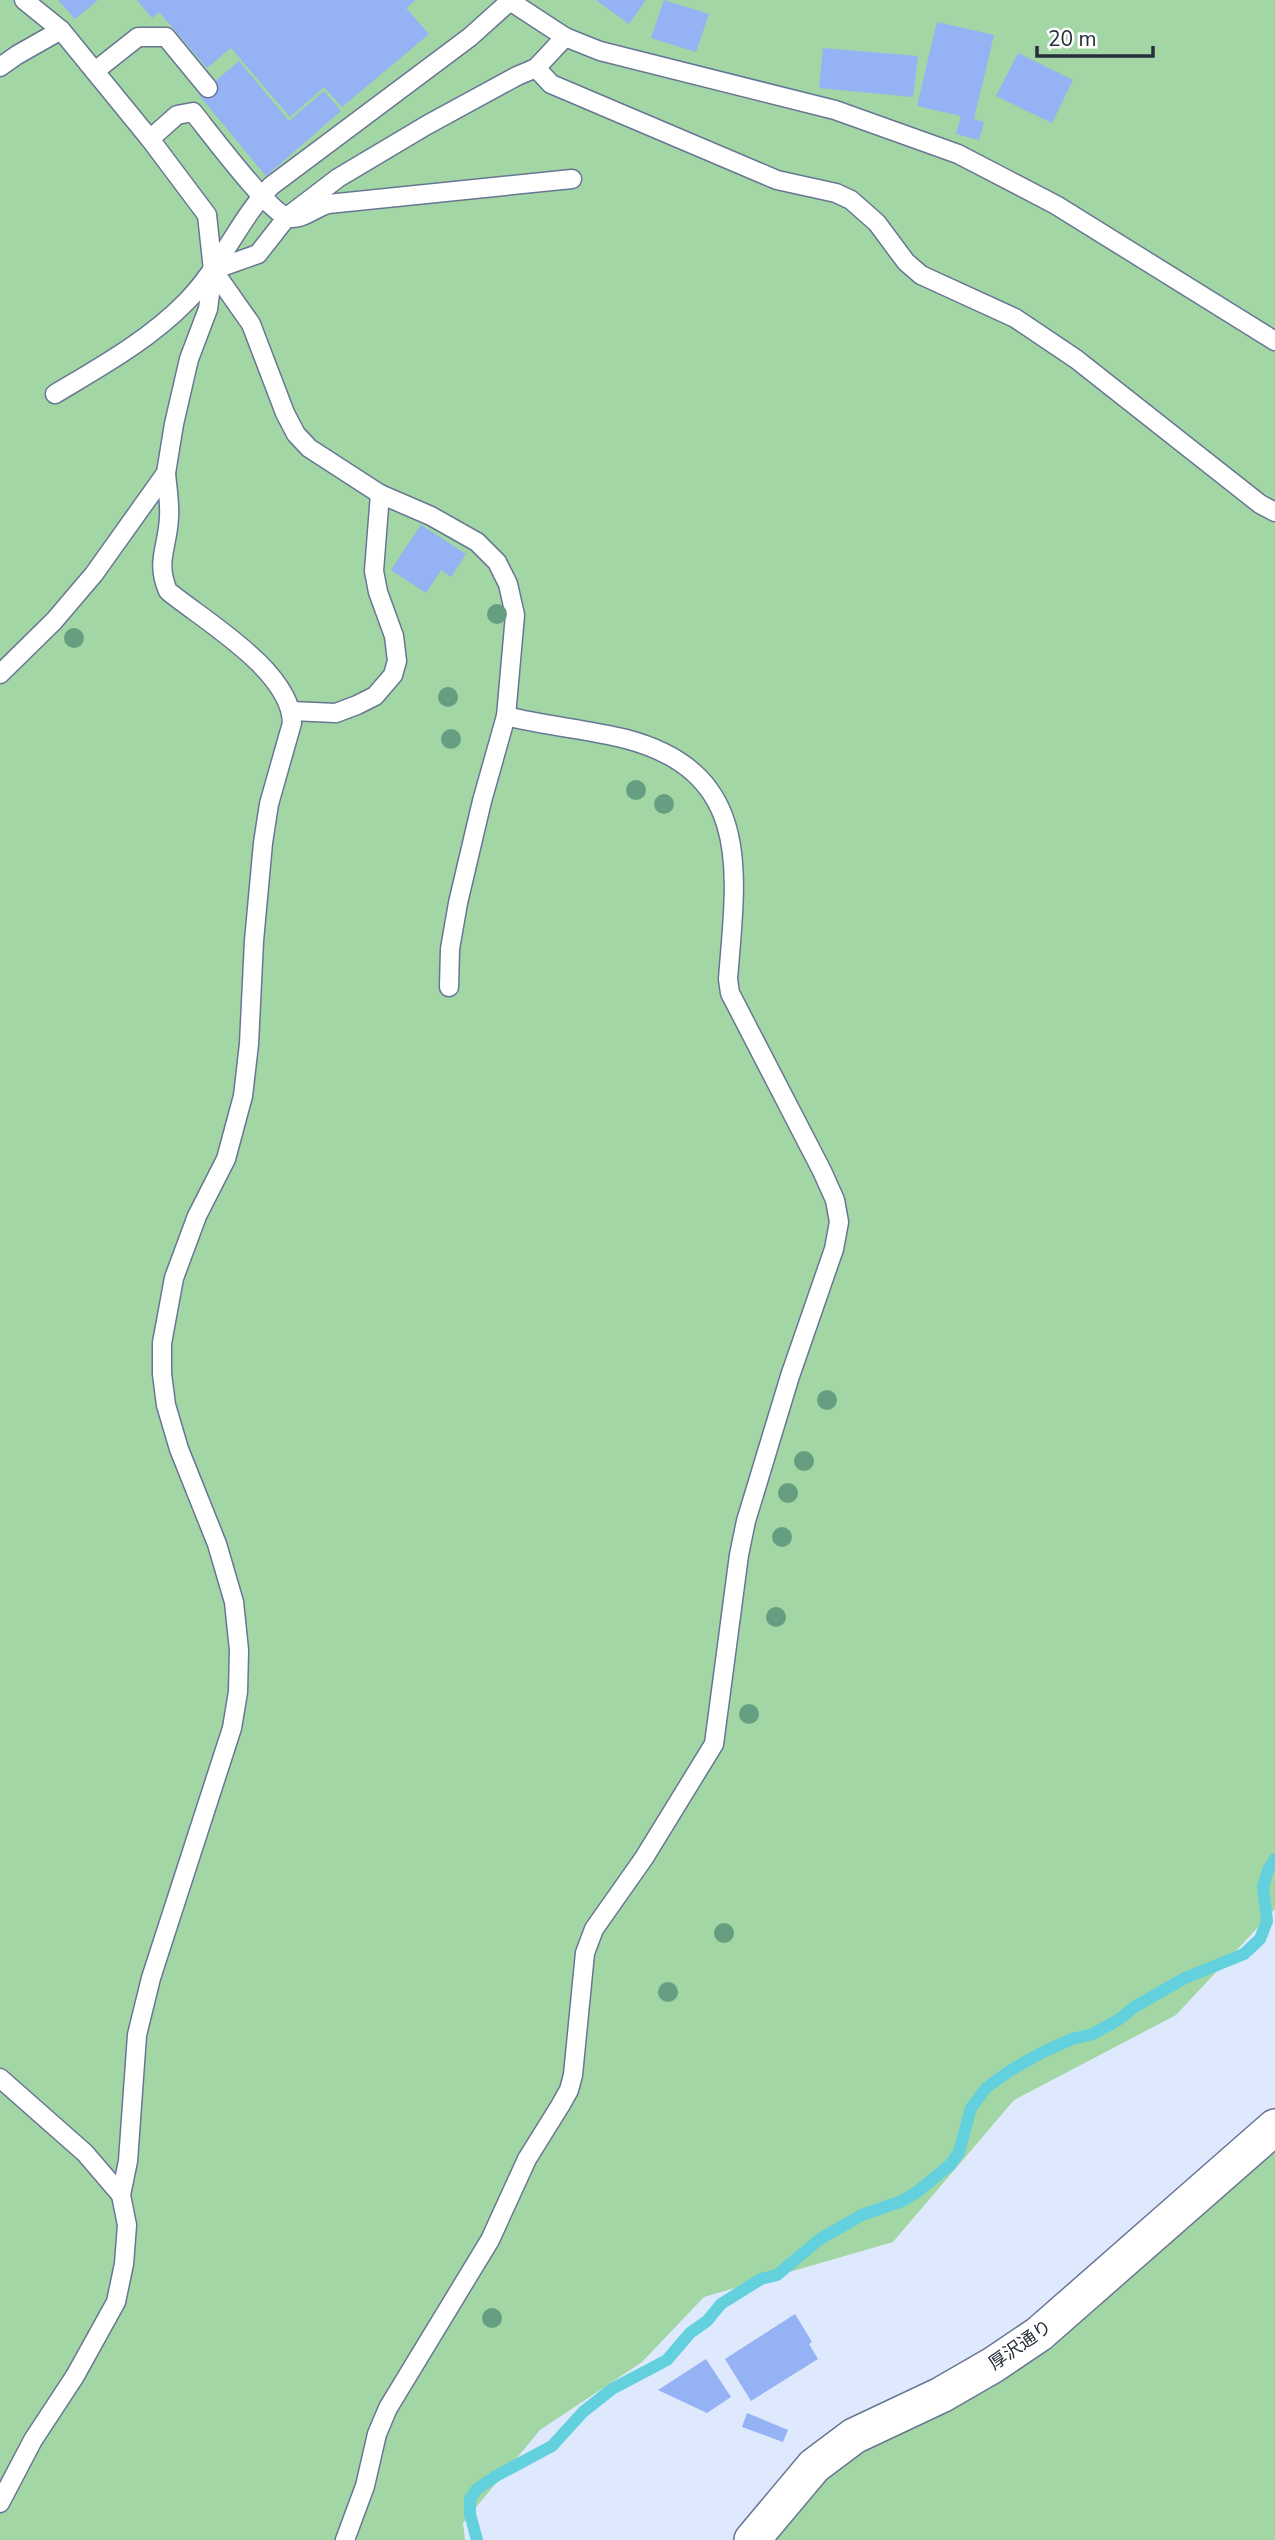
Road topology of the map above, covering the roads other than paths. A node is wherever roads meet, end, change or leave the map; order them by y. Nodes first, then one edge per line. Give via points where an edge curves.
1 (24, 0) edge
2 (61, 30) junction
3 (565, 37) junction
4 (0, 67) edge
5 (536, 68) junction
6 (95, 71) junction
7 (208, 88) dead end
8 (149, 139) junction
9 (572, 179) dead end
10 (262, 195) junction
11 (287, 217) junction
12 (213, 270) junction
13 (1275, 341) edge
14 (55, 394) dead end
15 (166, 473) junction
16 (380, 494) junction
17 (1275, 512) edge
18 (0, 674) edge
19 (292, 711) junction
20 (506, 716) junction
21 (449, 986) dead end
22 (0, 2078) edge
23 (1275, 2127) edge
24 (121, 2195) junction
25 (0, 2503) edge
26 (345, 2540) edge
27 (752, 2540) edge

1 - 2 lane
2 - 4 lane
2 - 6 lane
3 - 5 lane
3 - 10 lane via 510,1 470,37
3 - 13 lane via 600,51 835,110 958,154 1056,205
5 - 11 lane via 349,171
5 - 17 lane via 551,84 777,180 851,200 921,275 1015,318 1076,359
6 - 7 lane via 138,37 166,37
6 - 8 lane
8 - 10 lane via 177,115 193,112 226,139
8 - 12 lane via 207,215
9 - 11 lane via 328,204 305,215
10 - 11 lane
10 - 12 lane
11 - 12 lane via 258,254
12 - 14 lane via 186,303 131,348
12 - 15 lane via 208,309 189,359
12 - 16 lane via 251,324 296,434 309,448
15 - 18 lane via 93,574
15 - 19 lane via 169,516 162,576 168,592 251,655 276,682
16 - 19 lane via 374,571 394,636 397,661 393,675 375,696 336,713
16 - 20 lane via 477,542 497,562 515,615
19 - 24 lane via 263,843 243,1096 226,1159 197,1216 174,1278 162,1342 166,1405 234,1602 238,1692 232,1728 137,2035 128,2161
20 - 21 lane via 458,903
20 - 26 lane via 629,740 690,770 711,791 725,816 732,844 730,993 822,1171 839,1222 746,1521 714,1744 594,1929 585,1954 569,2090 527,2159 490,2241 388,2408
22 - 24 lane via 85,2153
23 - 27 street, 厚沢通り via 1040,2334 941,2395 854,2436 814,2466
24 - 25 lane via 127,2225 116,2302

